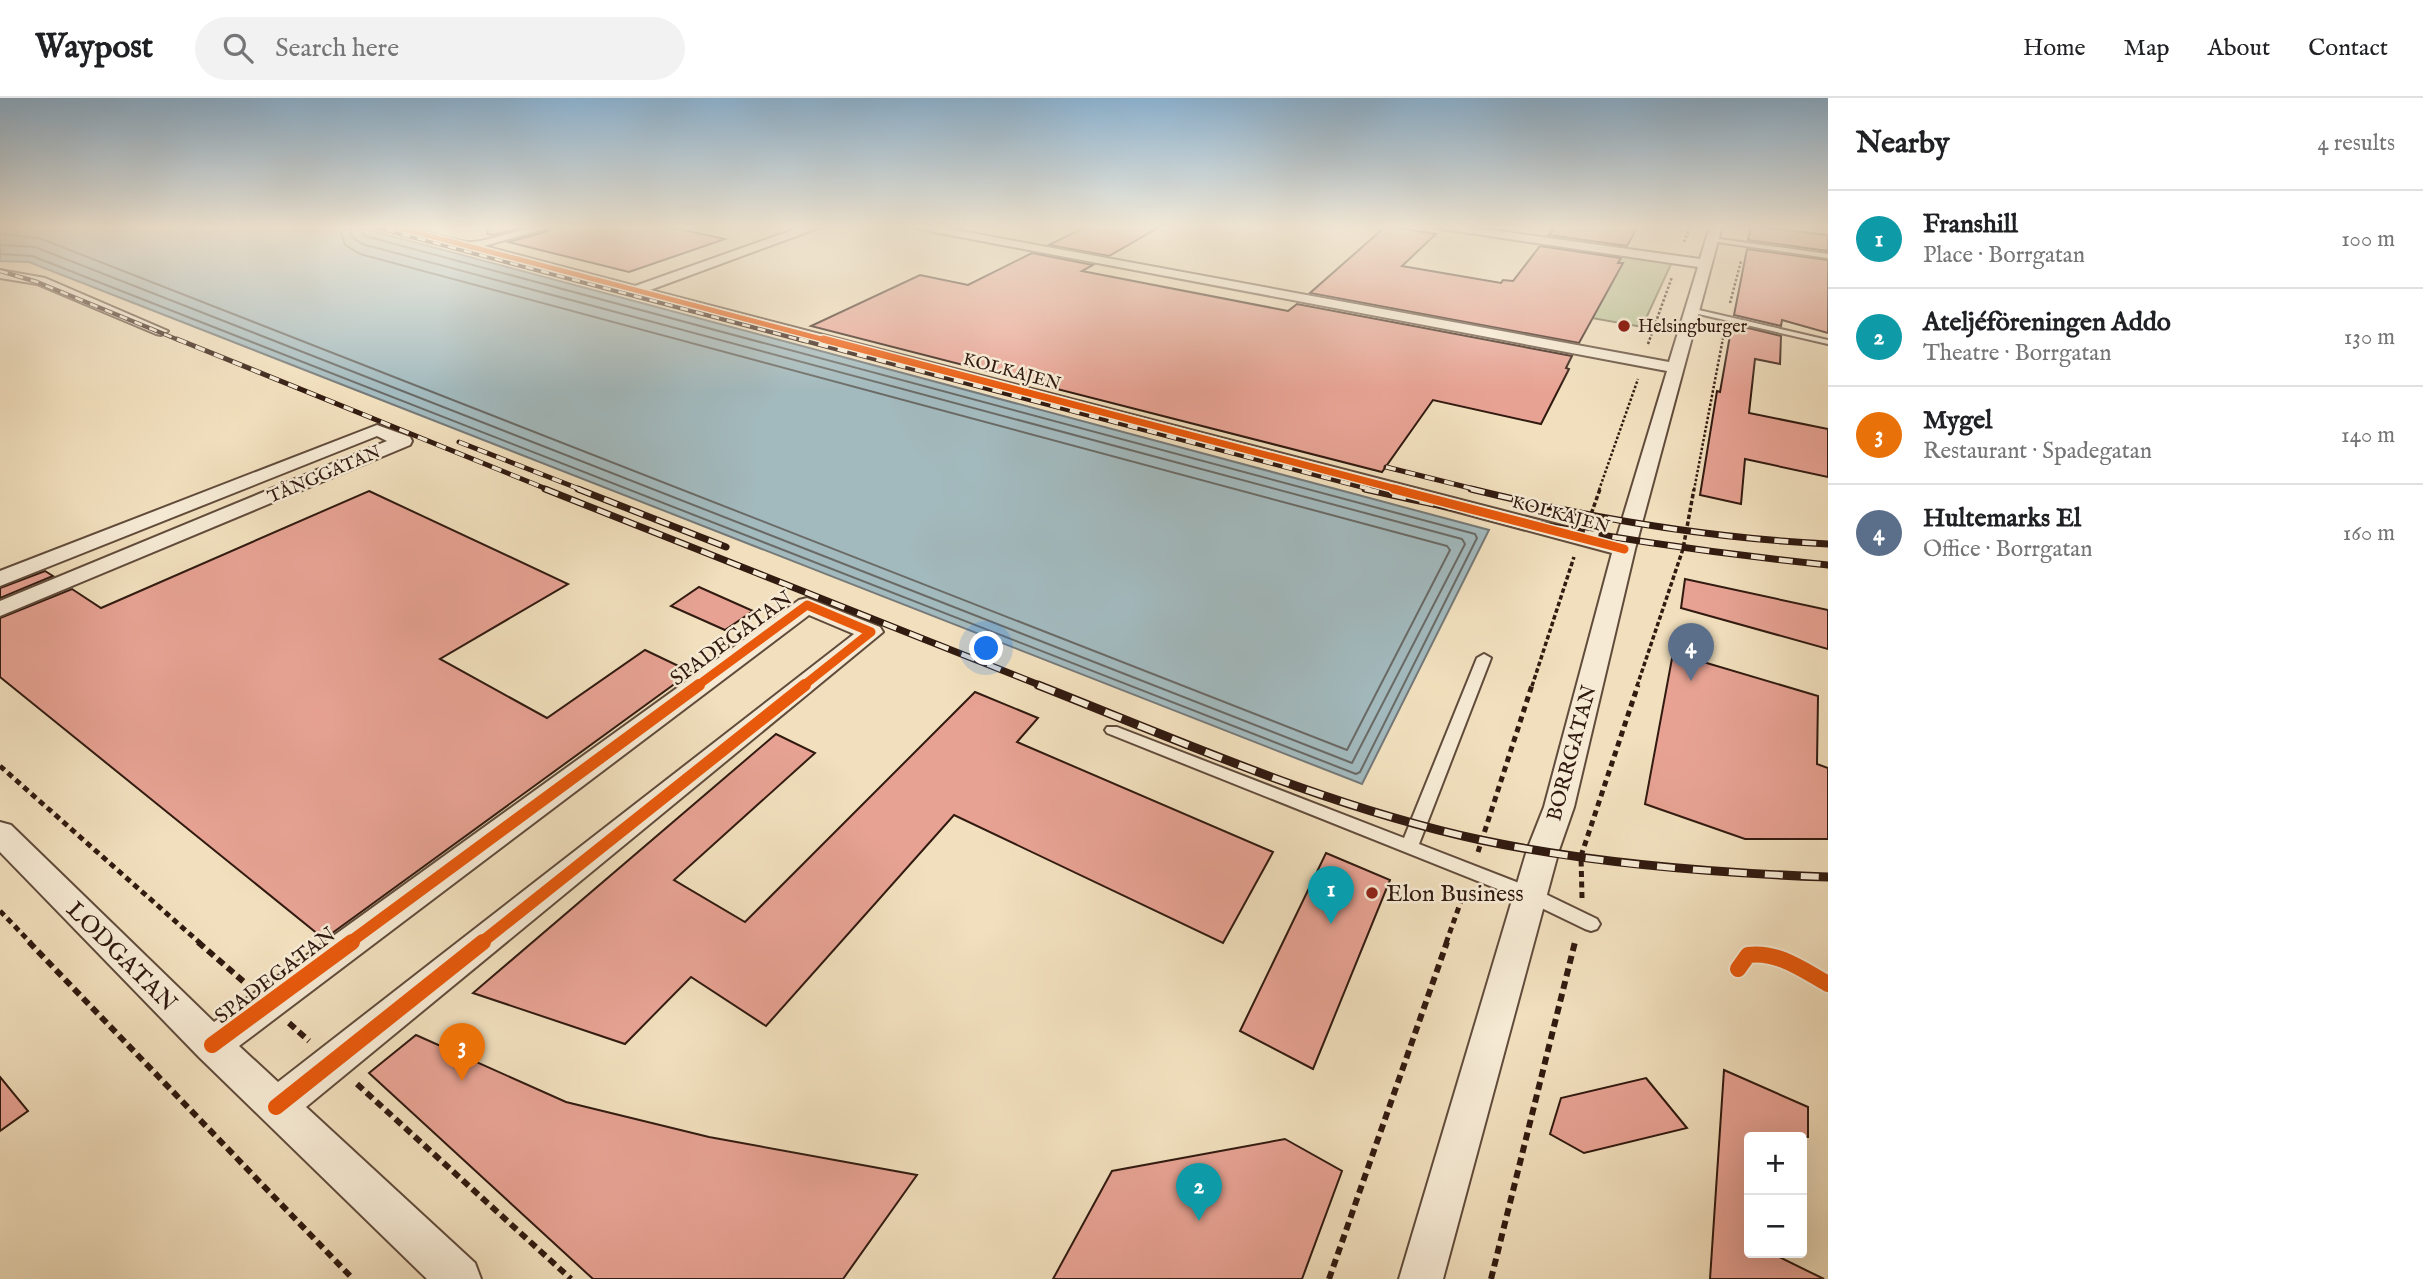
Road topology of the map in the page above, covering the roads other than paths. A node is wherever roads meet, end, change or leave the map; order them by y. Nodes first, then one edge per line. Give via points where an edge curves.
1 (40, 281) edge
2 (602, 281) edge
3 (661, 281) edge
4 (1214, 281) edge
5 (1698, 281) edge
6 (636, 290) junction
7 (1693, 310) junction
8 (162, 331) dead end
9 (1828, 342) edge
10 (1677, 368) junction
11 (1624, 549) junction
12 (0, 579) edge
13 (0, 609) edge
14 (1484, 659) dead end
15 (1112, 730) dead end
16 (0, 833) edge
17 (1409, 847) junction
18 (1531, 895) junction
19 (1586, 921) road end
20 (212, 1045) junction
21 (276, 1107) junction
22 (459, 1279) edge
23 (1421, 1279) edge

1 - 8 street
2 - 6 street, KOLKAJEN
3 - 6 street
4 - 10 street
5 - 7 street, BORRGATAN
6 - 11 street, KOLKAJEN
7 - 9 lane
7 - 10 street, BORRGATAN
10 - 11 street, BORRGATAN
11 - 18 street, BORRGATAN via 1559,807
12 - 13 street, TÅNGGATAN via 377,430 403,441
14 - 17 lane
15 - 17 lane
16 - 20 street, LODGATAN
17 - 18 lane
18 - 19 lane
18 - 23 street, BORRGATAN
20 - 21 street, LODGATAN
20 - 21 street, SPADEGATAN via 807,605 871,632
21 - 22 street, LODGATAN

